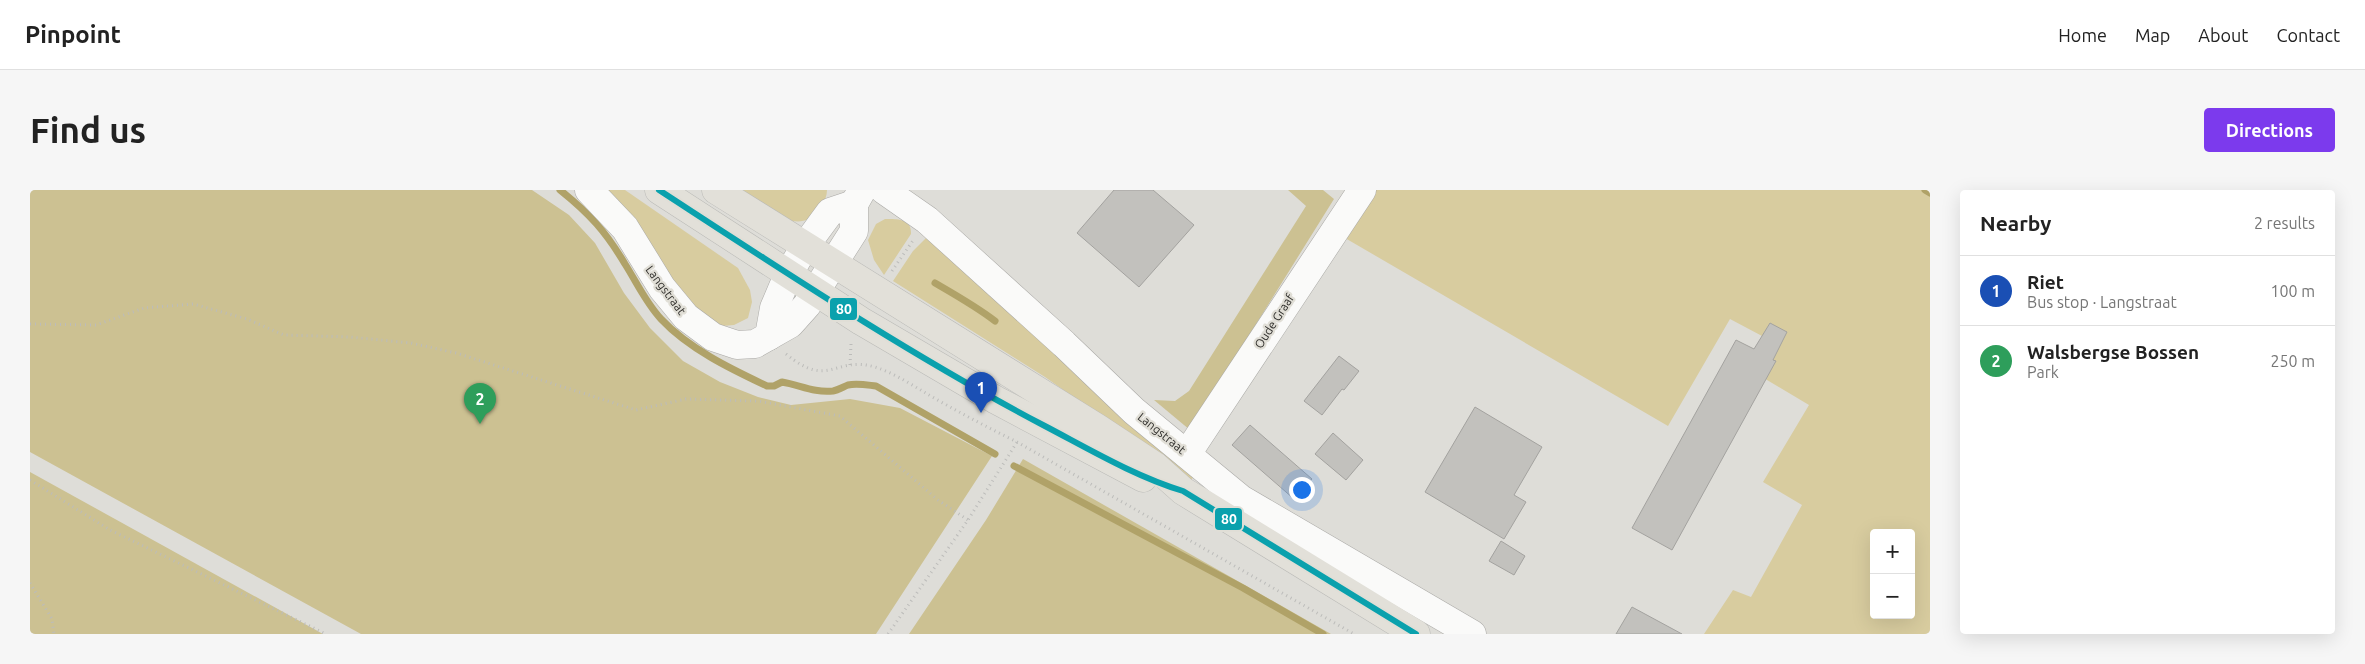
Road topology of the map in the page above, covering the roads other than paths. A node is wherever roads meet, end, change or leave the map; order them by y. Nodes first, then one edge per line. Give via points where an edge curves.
1 (589, 190) edge
2 (659, 190) edge
3 (716, 190) edge
4 (884, 190) edge
5 (1362, 190) edge
6 (858, 197) edge
7 (805, 246) junction
8 (834, 264) junction
9 (788, 275) junction
10 (816, 292) junction
11 (769, 336) junction
12 (1188, 454) junction
13 (1183, 491) junction
14 (1416, 634) edge
15 (1472, 634) edge

1 - 11 street, Langstraat via 625,228 662,288 696,326 713,337 736,345 755,344
2 - 9 main road
3 - 7 main road
4 - 12 street, Langstraat via 928,220 1134,411
5 - 12 street, Oude Graaf
6 - 7 street, Langstraat via 830,212
6 - 8 street, Langstraat via 854,231
7 - 8 main road
7 - 9 street, Langstraat
8 - 10 street, Langstraat
8 - 13 main road via 1107,434 1155,466
9 - 10 main road
9 - 11 street, Langstraat via 774,308
10 - 11 street, Langstraat via 790,324
10 - 13 main road via 996,400 1151,481
12 - 15 street, Langstraat via 1241,499
13 - 14 main road

